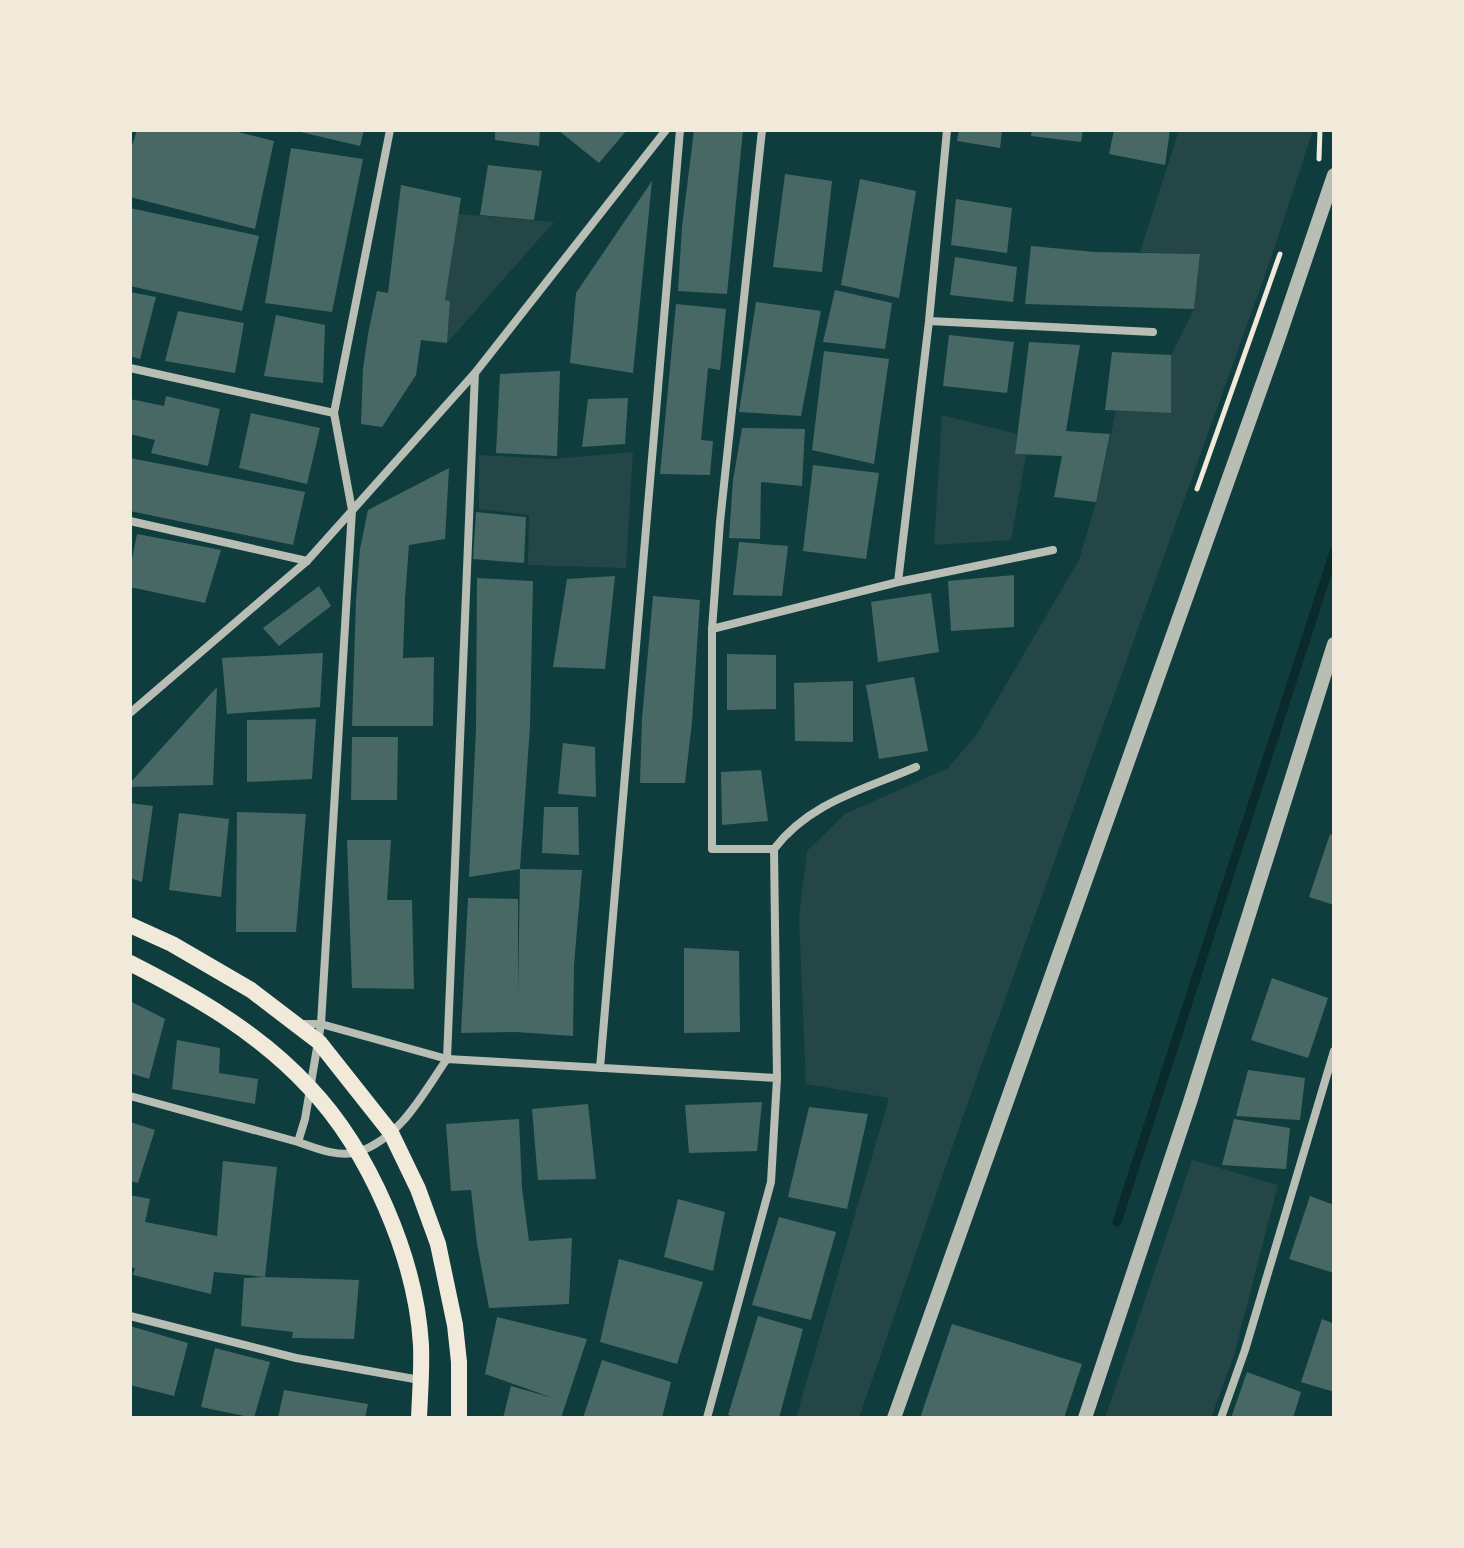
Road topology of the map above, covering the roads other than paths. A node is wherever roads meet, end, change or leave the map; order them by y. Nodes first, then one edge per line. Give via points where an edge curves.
1 (390, 130) edge
2 (666, 130) edge
3 (680, 130) edge
4 (762, 130) edge
5 (947, 130) edge
6 (1334, 175) edge
7 (929, 321) junction
8 (1153, 332) dead end
9 (130, 368) edge
10 (475, 373) junction
11 (334, 413) junction
12 (352, 510) junction
13 (130, 521) edge
14 (1053, 550) dead end
15 (307, 561) junction
16 (898, 582) junction
17 (712, 629) junction
18 (1334, 644) edge
19 (130, 713) edge
20 (916, 767) dead end
21 (774, 849) junction
22 (130, 925) edge
23 (130, 963) edge
24 (295, 1024) junction
25 (321, 1024) junction
26 (319, 1042) junction
27 (1334, 1051) edge
28 (447, 1059) junction
29 (600, 1068) junction
30 (777, 1078) junction
31 (311, 1088) junction
32 (130, 1096) edge
33 (391, 1133) junction
34 (298, 1142) junction
35 (357, 1153) junction
36 (130, 1316) edge
37 (420, 1380) junction
38 (419, 1418) edge
39 (459, 1418) edge
40 (707, 1418) edge
41 (894, 1418) edge
42 (1085, 1418) edge
43 (1221, 1418) edge

1 - 11 street
2 - 10 street
3 - 29 street
4 - 17 street
5 - 7 street
6 - 41 street
7 - 8 street
7 - 16 street
9 - 11 street
10 - 12 street
10 - 28 street
11 - 12 street
12 - 15 street
12 - 25 street
13 - 15 street
14 - 16 street
15 - 19 street
16 - 17 street
17 - 21 street via 712,849
18 - 42 street
20 - 21 street via 810,813
21 - 30 street
22 - 24 main road via 251,990
23 - 31 main road via 246,1031
24 - 25 street
24 - 26 main road
25 - 26 street
25 - 28 street
26 - 31 street
26 - 33 main road
27 - 43 street
28 - 29 street
28 - 33 street
29 - 30 street
30 - 40 street via 771,1182
31 - 34 street
31 - 35 main road
32 - 34 street
33 - 35 street
33 - 39 main road via 438,1244 459,1362
34 - 35 street via 327,1152
35 - 37 main road via 388,1211 409,1270 421,1344
36 - 37 street via 296,1358
37 - 38 main road

